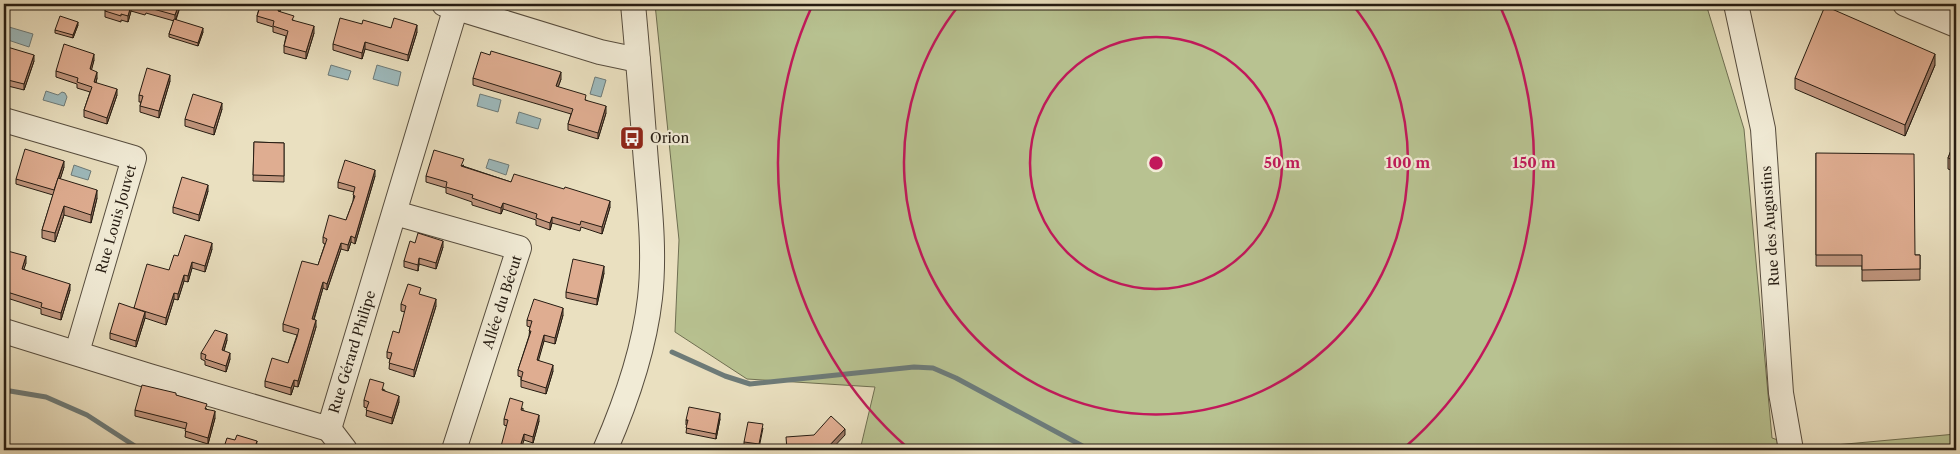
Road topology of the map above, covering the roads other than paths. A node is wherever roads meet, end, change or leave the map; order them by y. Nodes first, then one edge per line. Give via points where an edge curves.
1 (633, 4) edge
2 (1736, 4) edge
3 (1904, 4) edge
4 (450, 6) edge
5 (1956, 25) edge
6 (638, 60) junction
7 (4, 120) edge
8 (395, 213) junction
9 (4, 331) edge
10 (77, 352) junction
11 (329, 429) junction
12 (345, 450) edge
13 (454, 450) edge
14 (604, 450) edge
15 (1791, 450) edge

1 - 6 street
2 - 15 street, Rue des Augustins via 1763,129 1781,394
3 - 5 street
4 - 6 street via 600,52
4 - 8 street, Rue Gérard Philipe
6 - 14 street via 652,242 650,299 627,394
7 - 10 street, Rue Louis Jouvet via 134,158
8 - 11 street, Rue Gérard Philipe
8 - 13 street, Allée du Bécut via 519,248
9 - 10 street, Rue Gérard Philipe
10 - 11 street, Rue Gérard Philipe
11 - 12 street

